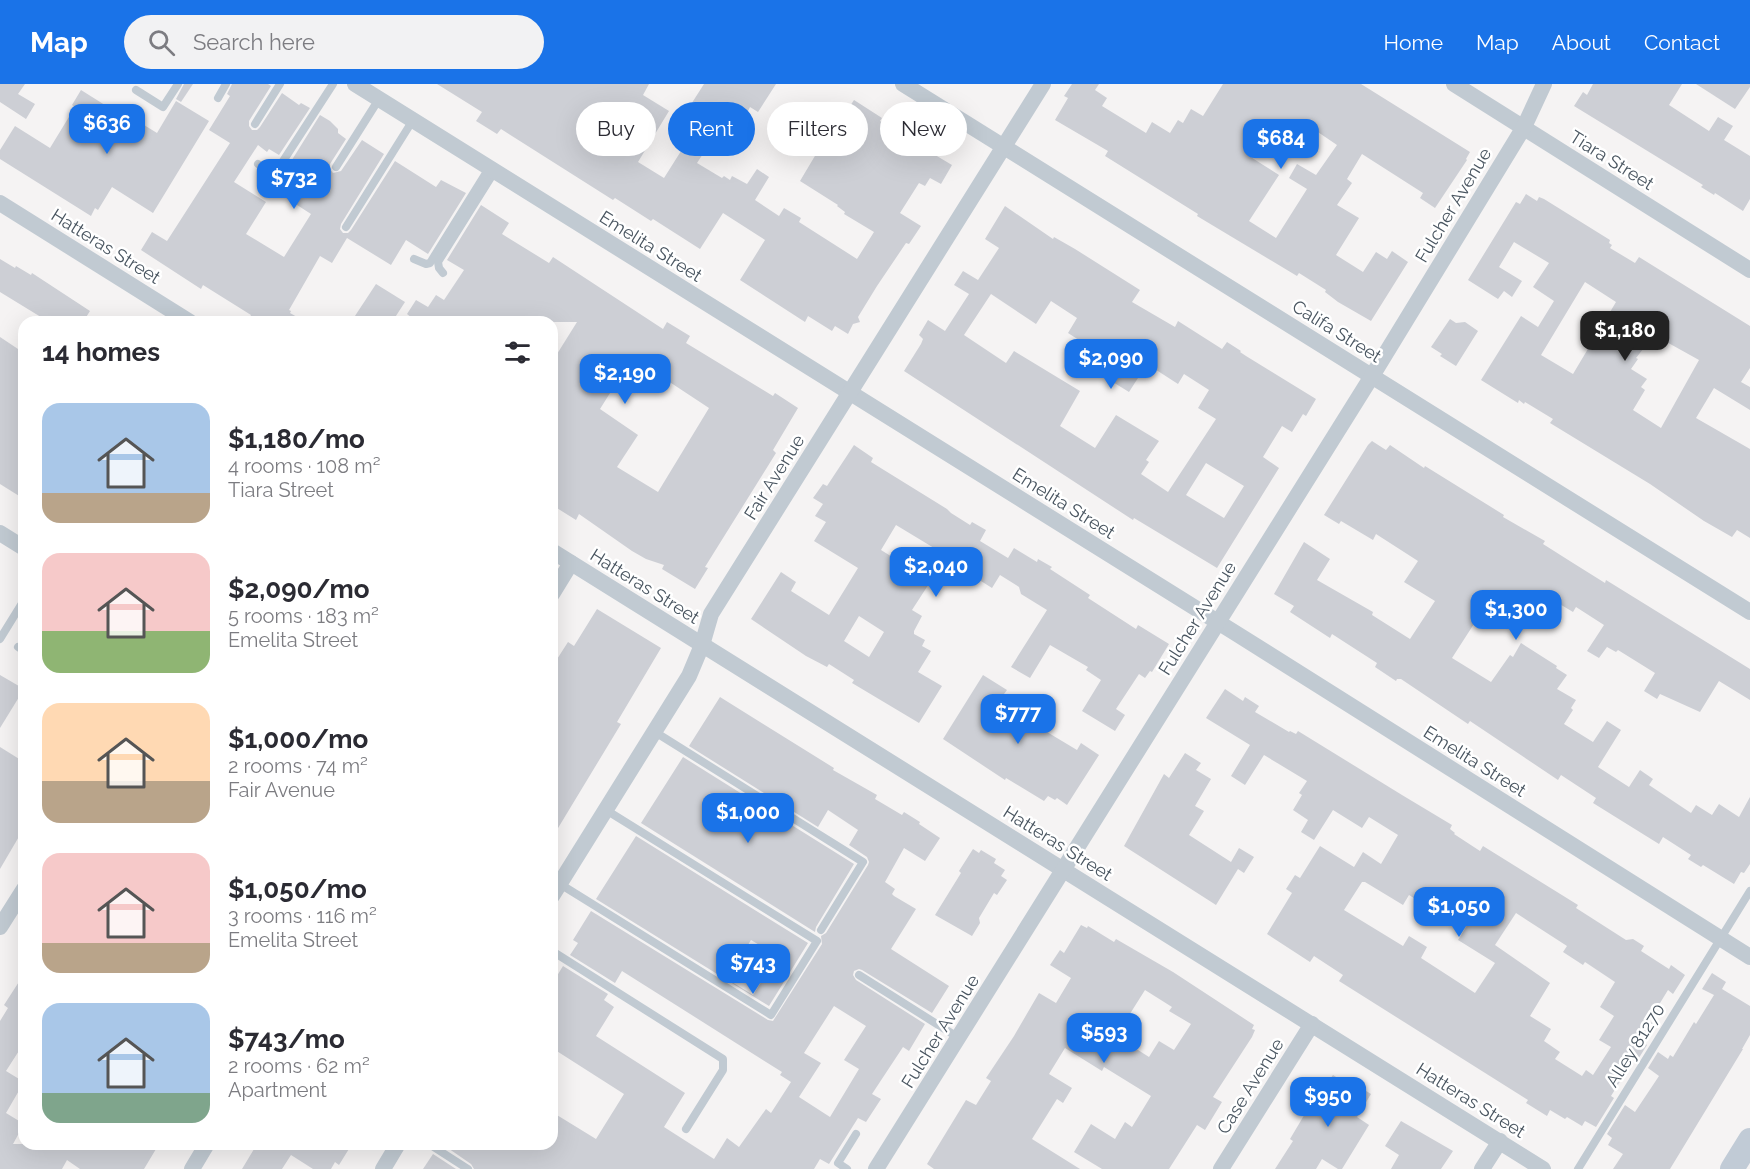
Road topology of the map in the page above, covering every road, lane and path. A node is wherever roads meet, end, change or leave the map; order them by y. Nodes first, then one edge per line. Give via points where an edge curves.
1 (178, 84) edge
2 (226, 84) edge
3 (280, 84) edge
4 (333, 84) edge
5 (355, 84) edge
6 (903, 84) edge
7 (1043, 84) edge
8 (1454, 84) edge
9 (1544, 84) edge
10 (136, 90) dead end
11 (218, 98) dead end
12 (379, 99) junction
13 (413, 120) junction
14 (255, 124) dead end
15 (1524, 128) junction
16 (1004, 147) junction
17 (258, 164) dead end
18 (336, 167) dead end
19 (492, 170) junction
20 (0, 203) edge
21 (346, 227) dead end
22 (414, 259) dead end
23 (1750, 270) edge
24 (443, 273) dead end
25 (180, 316) edge
26 (1372, 376) junction
27 (849, 392) junction
28 (0, 532) edge
29 (18, 544) edge
30 (558, 555) edge
31 (571, 563) junction
32 (558, 584) edge
33 (18, 610) edge
34 (1750, 612) edge
35 (1218, 623) junction
36 (0, 639) edge
37 (702, 645) junction
38 (655, 732) junction
39 (606, 810) junction
40 (1064, 869) junction
41 (558, 887) edge
42 (558, 891) edge
43 (1750, 891) edge
44 (18, 898) edge
45 (0, 927) edge
46 (821, 930) dead end
47 (1720, 939) junction
48 (558, 955) edge
49 (1750, 957) edge
50 (859, 975) dead end
51 (1312, 1024) junction
52 (959, 1038) junction
53 (686, 1129) dead end
54 (856, 1134) dead end
55 (1750, 1140) edge
56 (1500, 1141) junction
57 (201, 1150) edge
58 (394, 1150) edge
59 (438, 1150) edge
60 (192, 1169) edge
61 (383, 1169) edge
62 (468, 1169) edge
63 (847, 1169) edge
64 (876, 1169) edge
65 (1221, 1169) edge
66 (1482, 1169) edge
67 (1543, 1169) edge
68 (1578, 1169) edge
69 (1732, 1169) edge

1 - 10 lane via 163,107
2 - 11 lane
3 - 14 lane
4 - 17 lane via 274,175
5 - 12 street, Emelita Street
6 - 16 street, Califa Street
7 - 16 street, Fair Avenue
8 - 15 street, Tiara Street
9 - 15 street, Fulcher Avenue
12 - 13 street, Emelita Street
12 - 18 lane
13 - 19 street, Emelita Street
13 - 21 lane
15 - 23 street, Tiara Street
15 - 26 street, Fulcher Avenue
16 - 26 street, Califa Street
16 - 27 street, Fair Avenue
19 - 22 lane via 430,263
19 - 24 lane via 438,262
19 - 27 street, Emelita Street
20 - 25 street, Hatteras Street
26 - 34 street, Califa Street
26 - 35 street, Fulcher Avenue
27 - 35 street, Emelita Street
27 - 37 street, Fair Avenue via 711,614
28 - 29 street
30 - 31 street, Hatteras Street
31 - 32 street
31 - 37 street, Hatteras Street
33 - 36 lane
35 - 40 street, Fulcher Avenue
35 - 47 street, Emelita Street
37 - 38 street, Fair Avenue via 689,676
37 - 40 street, Hatteras Street
38 - 39 street, Fair Avenue
38 - 46 lane via 863,862
39 - 41 street, Fair Avenue
39 - 42 lane via 817,941 771,1015
40 - 51 street, Hatteras Street
40 - 52 street, Fulcher Avenue
43 - 47 lane, Alley 81270
44 - 45 street
47 - 49 street, Emelita Street
47 - 68 lane, Alley 81270
48 - 53 lane via 723,1059 723,1070
50 - 52 lane
51 - 56 street, Hatteras Street
51 - 65 street, Case Avenue
52 - 64 street, Fulcher Avenue
54 - 63 lane via 838,1163
55 - 69 main road
56 - 66 street
56 - 67 street, Hatteras Street
57 - 60 street
58 - 61 street
59 - 62 lane

